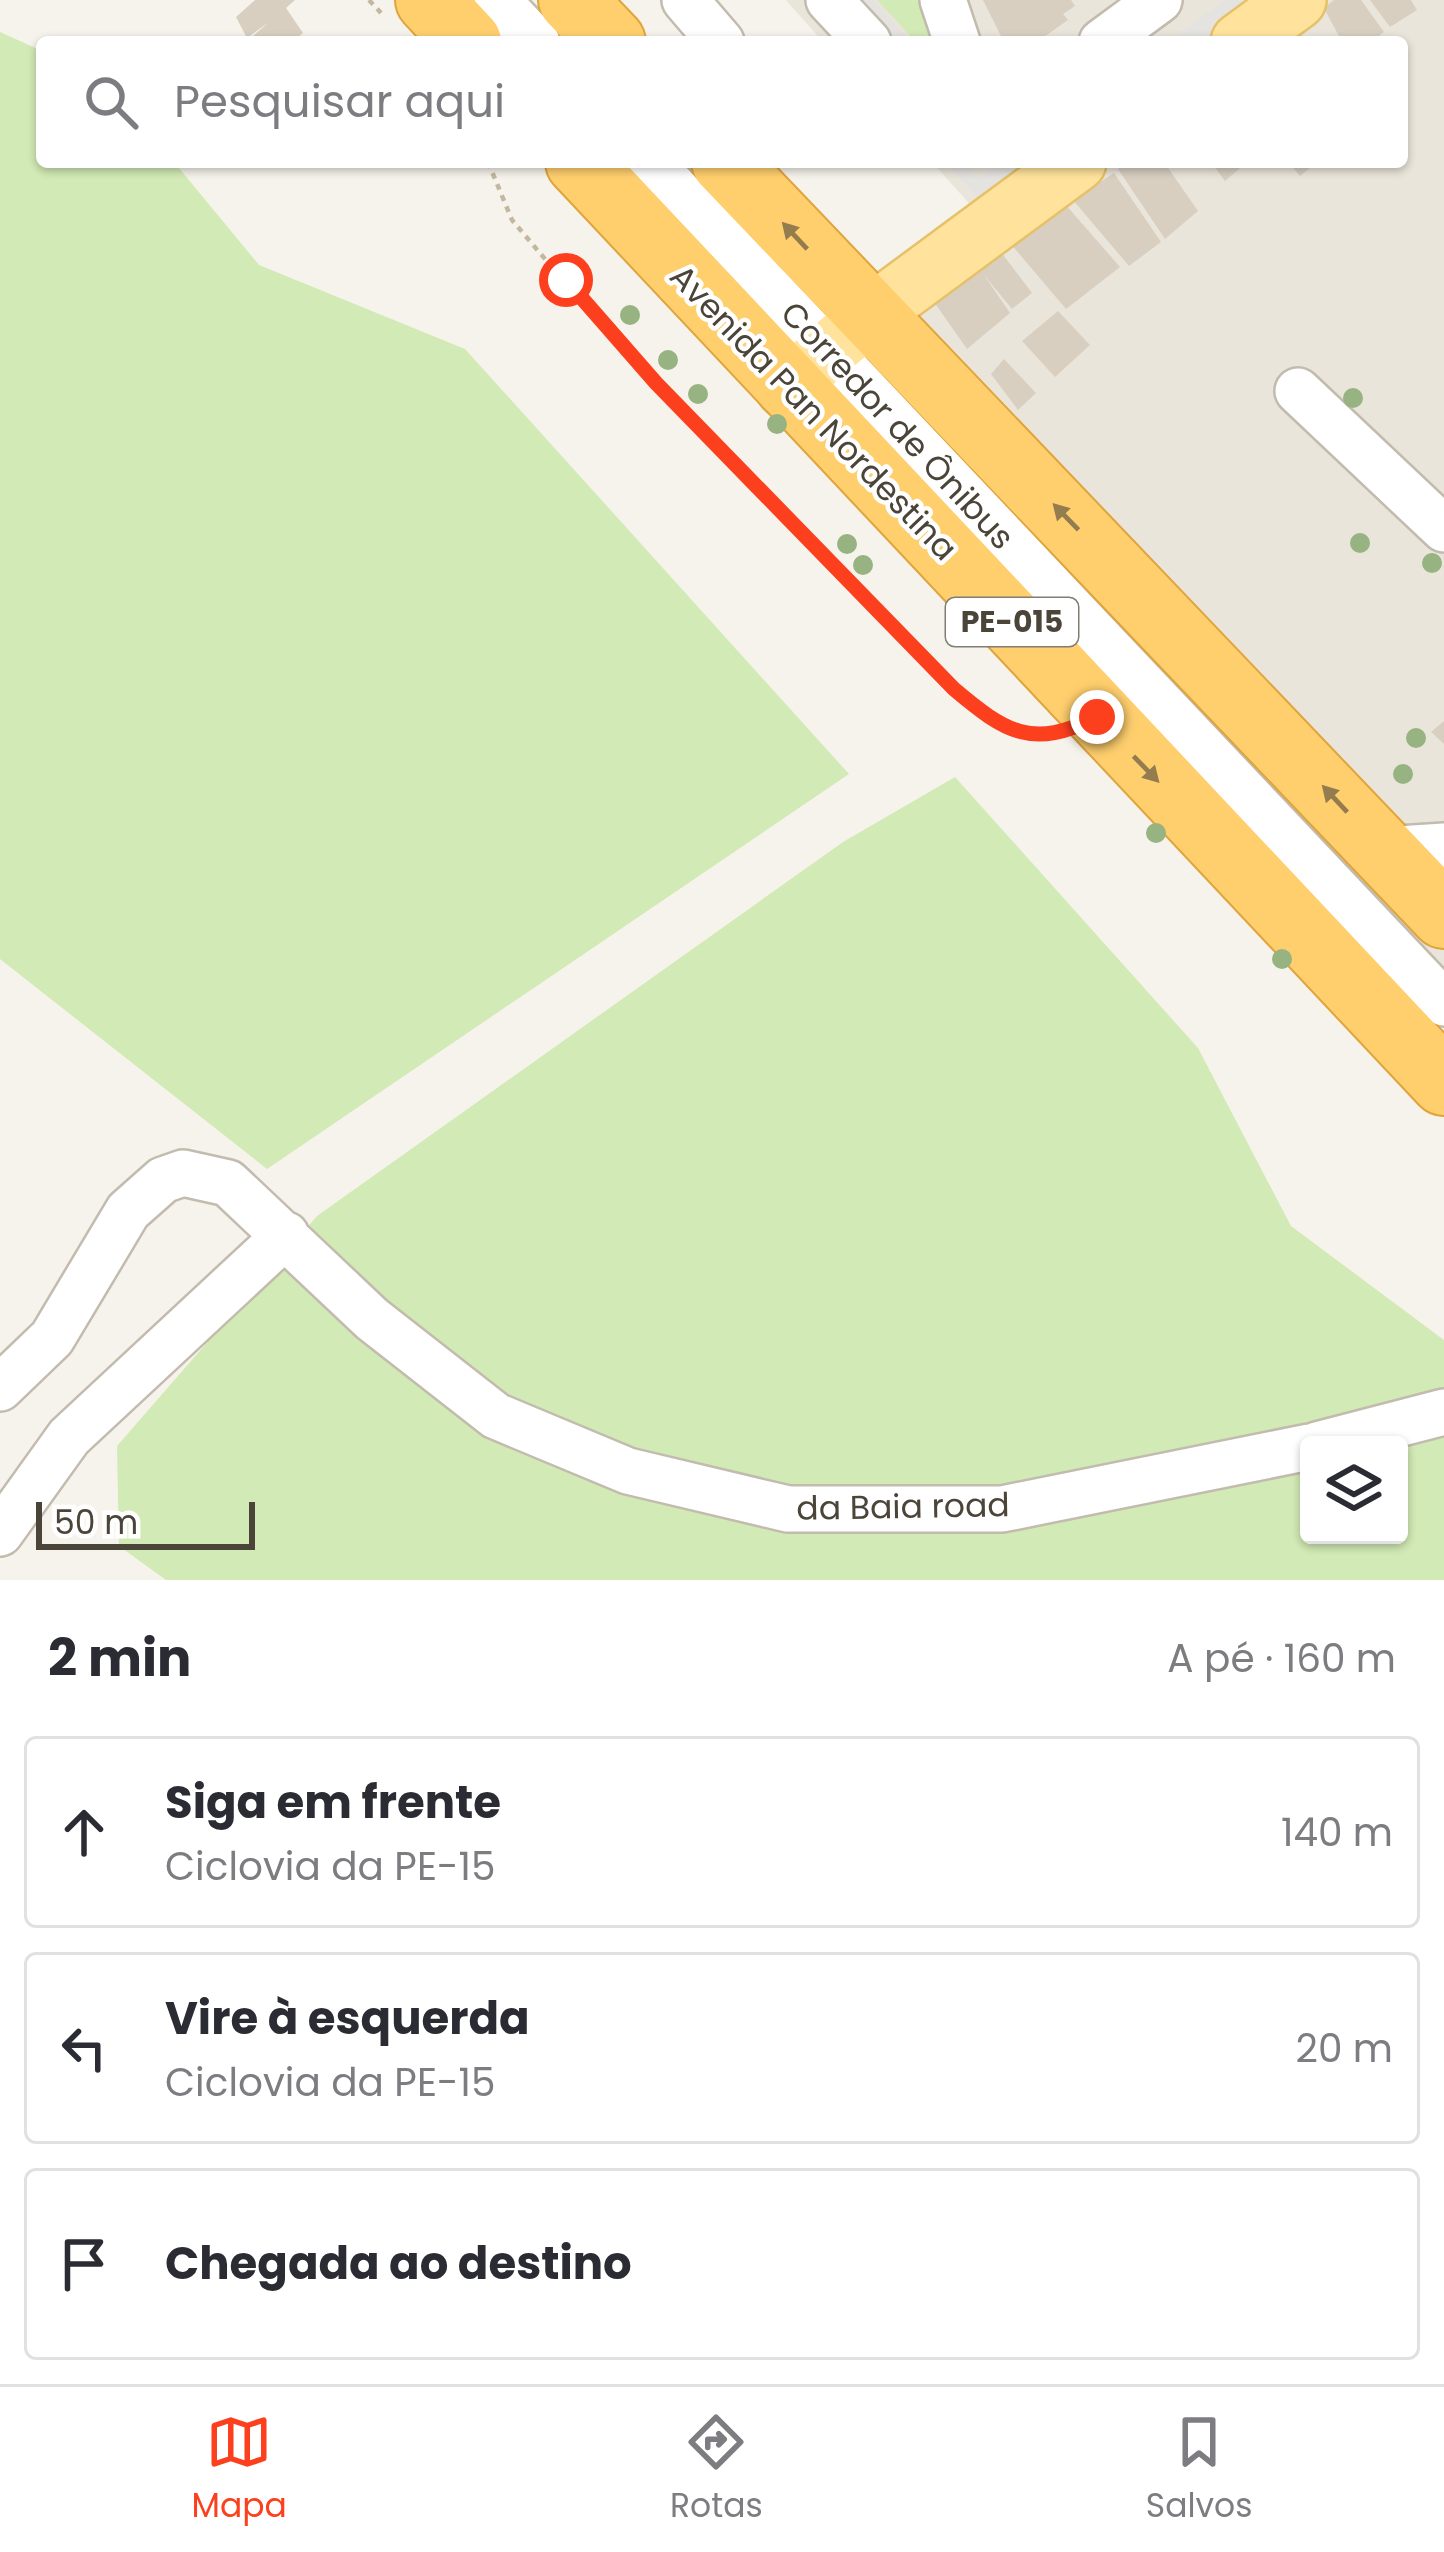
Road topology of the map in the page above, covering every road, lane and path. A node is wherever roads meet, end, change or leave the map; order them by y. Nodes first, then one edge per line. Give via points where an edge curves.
1 (572, 0) edge
2 (685, 0) edge
3 (830, 0) edge
4 (943, 0) edge
5 (1159, 0) edge
6 (1297, 0) edge
7 (453, 10) edge
8 (521, 36) edge
9 (605, 36) edge
10 (717, 36) edge
11 (863, 36) edge
12 (955, 36) edge
13 (1110, 36) edge
14 (1248, 36) edge
15 (490, 168) edge
16 (587, 168) edge
17 (656, 168) edge
18 (1069, 168) edge
19 (744, 171) edge
20 (828, 352) junction
21 (1298, 392) dead end
22 (1444, 529) edge
23 (1097, 717) junction
24 (1414, 848) edge
25 (1444, 915) edge
26 (1444, 1003) edge
27 (1444, 1082) edge
28 (286, 1235) junction
29 (0, 1388) edge
30 (1444, 1412) edge
31 (1352, 1436) edge
32 (1300, 1449) edge
33 (0, 1533) edge

1 - 9 highway
2 - 10 street
3 - 11 street
4 - 12 street
5 - 13 street
6 - 14 main road
7 - 8 street
15 - 23 path via 512,220 605,330 954,689 1003,730 1021,735
16 - 20 highway, Avenida Pan Nordestina / PE-015
17 - 20 street, Corredor de Ônibus
18 - 20 main road
20 -> 19 highway, Avenida Pan Nordestina / PE-015
20 - 23 highway, Avenida Pan Nordestina / PE-015 via 983,590
24 -> 20 highway, Avenida Pan Nordestina / PE-015
20 - 26 street, Corredor de Ônibus
21 - 22 street
23 -> 27 highway, Avenida Pan Nordestina / PE-015
24 - 25 highway, Avenida Pan Nordestina / PE-015
28 - 29 street, da Baia road via 228,1183 183,1173 164,1180 128,1211 52,1338
28 - 32 street, da Baia road via 372,1319 496,1416 628,1471 788,1509 1001,1509
28 - 33 street via 69,1437
30 - 31 street, da Baia road

